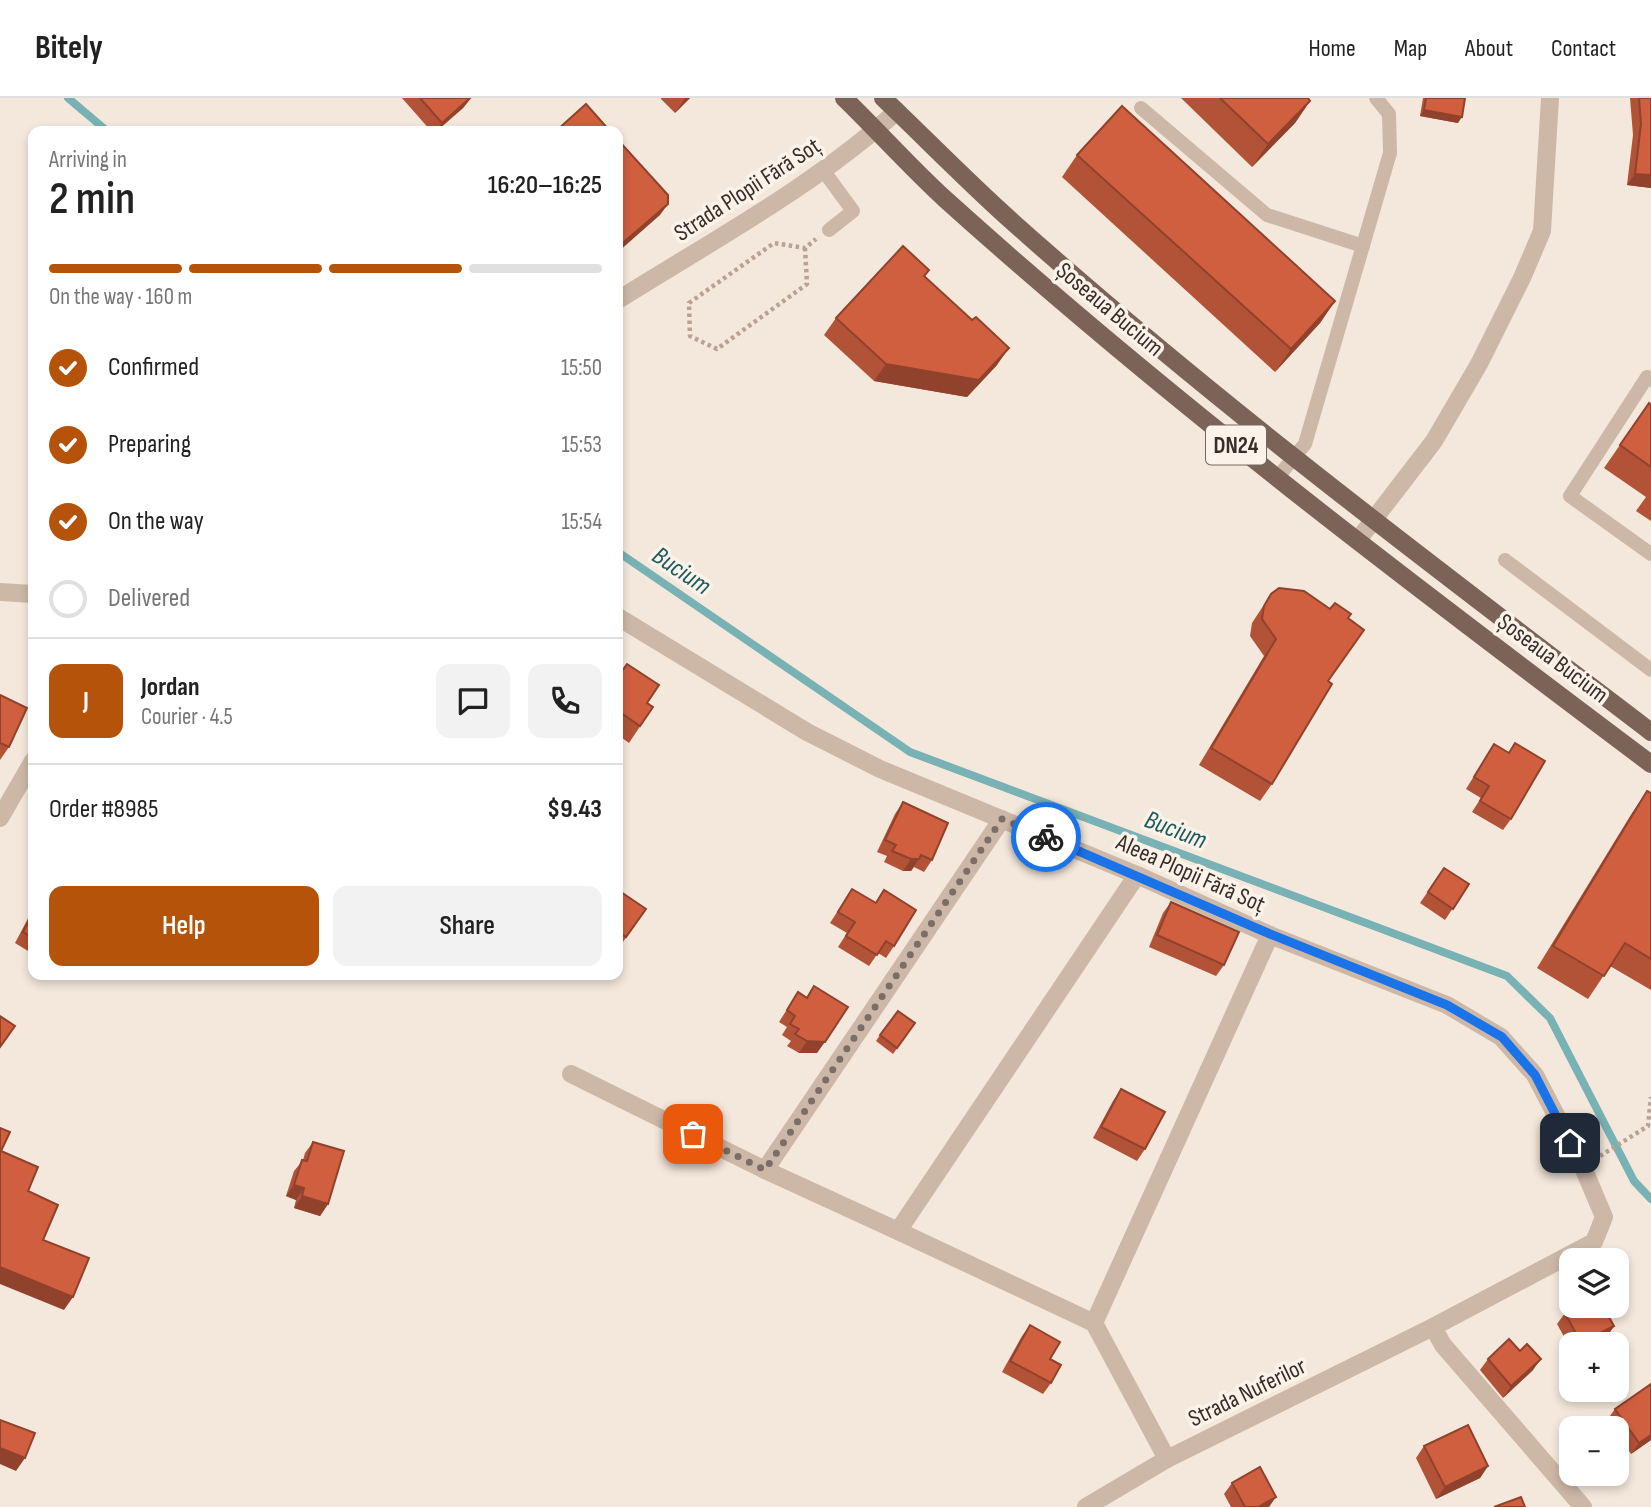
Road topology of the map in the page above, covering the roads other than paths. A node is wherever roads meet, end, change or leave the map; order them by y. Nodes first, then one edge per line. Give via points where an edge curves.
1 (844, 98) edge
2 (883, 98) edge
3 (1377, 98) edge
4 (1550, 98) edge
5 (1141, 108) dead end
6 (897, 111) junction
7 (876, 130) junction
8 (823, 170) junction
9 (829, 230) dead end
10 (1363, 246) junction
11 (623, 297) edge
12 (1651, 380) edge
13 (1294, 457) junction
14 (1277, 478) junction
15 (1375, 519) junction
16 (1358, 540) junction
17 (1651, 554) edge
18 (1505, 560) dead end
19 (0, 592) edge
20 (28, 594) edge
21 (623, 620) edge
22 (1651, 670) edge
23 (1651, 733) edge
24 (1651, 764) edge
25 (28, 770) edge
26 (0, 818) edge
27 (1002, 819) junction
28 (1137, 875) junction
29 (1270, 934) junction
30 (571, 1074) dead end
31 (765, 1170) junction
32 (898, 1231) junction
33 (1594, 1242) joint
34 (1094, 1323) junction
35 (1433, 1327) junction
36 (1167, 1460) junction
37 (1086, 1507) edge
38 (1583, 1507) edge

1 - 7 main road, Șoseaua Bucium / DN24
2 - 6 main road, Șoseaua Bucium / DN24
3 - 10 lane via 1389,114 1390,153
4 - 15 street via 1542,231 1479,364 1434,441
5 - 10 lane via 1267,215
6 - 7 street, Strada Plopii Fără Soț
6 - 13 main road, Șoseaua Bucium / DN24 via 1004,215
7 - 8 street, Strada Plopii Fără Soț
7 - 14 main road, Șoseaua Bucium / DN24 via 943,197 1079,316
8 - 9 lane via 853,211
8 - 11 street, Strada Plopii Fără Soț
10 - 13 lane via 1305,444
12 - 17 lane via 1647,377 1570,496
13 - 14 lane
13 - 15 main road, Șoseaua Bucium / DN24
14 - 16 main road, Șoseaua Bucium / DN24
15 - 16 street
15 - 23 main road, Șoseaua Bucium / DN24
16 - 24 main road, Șoseaua Bucium / DN24
18 - 22 lane
19 - 20 street
21 - 27 street, Aleea Plopii Fără Soț via 807,732 880,769
25 - 26 street
27 - 28 street, Aleea Plopii Fără Soț
27 - 31 street
28 - 29 street, Aleea Plopii Fără Soț
28 - 32 street
29 - 33 street, Aleea Plopii Fără Soț via 1447,1005 1502,1037 1535,1075 1582,1165 1604,1217
29 - 34 street
30 - 31 street
31 - 32 street
32 - 34 street
33 - 35 street, Strada Nuferilor
34 - 36 street
35 - 36 street, Strada Nuferilor
35 - 38 street via 1443,1345
36 - 37 street, Strada Nuferilor

